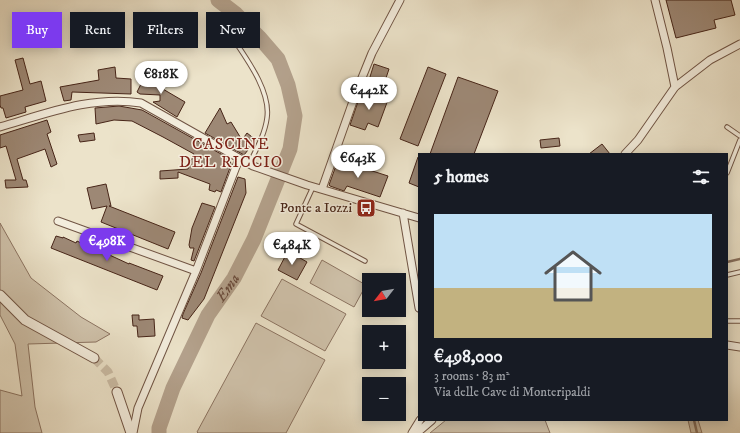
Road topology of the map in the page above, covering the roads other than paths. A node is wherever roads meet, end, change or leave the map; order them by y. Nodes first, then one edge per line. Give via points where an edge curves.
1 (400, 0) edge
2 (655, 0) edge
3 (740, 44) edge
4 (239, 48) edge
5 (675, 87) junction
6 (0, 127) edge
7 (727, 127) dead end
8 (740, 136) edge
9 (740, 140) edge
10 (626, 153) edge
11 (239, 159) junction
12 (251, 165) junction
13 (728, 170) edge
14 (310, 186) junction
15 (322, 189) junction
16 (403, 214) junction
17 (418, 218) edge
18 (58, 221) dead end
19 (365, 261) dead end
20 (196, 271) junction
21 (740, 272) edge
22 (728, 275) edge
23 (0, 295) edge
24 (418, 302) edge
25 (728, 321) edge
26 (740, 321) edge
27 (728, 345) edge
28 (740, 346) edge
29 (94, 358) tunnel mouth
30 (117, 392) tunnel mouth
31 (419, 421) edge
32 (431, 421) edge
33 (132, 433) edge
34 (412, 433) edge
35 (417, 433) edge

1 - 15 street via 372,53
2 - 5 street
3 - 5 street via 710,60
4 - 12 lane via 266,99 268,118
5 - 10 street
6 - 11 street via 81,105 125,101 141,103
7 - 8 lane
9 - 13 lane
11 - 12 street
11 - 20 street
12 - 14 street
14 - 15 street
14 - 19 lane via 296,224
15 - 16 street
16 - 17 street
16 - 24 street
18 - 20 street
20 - 33 street via 138,408
21 - 22 lane
23 - 29 street via 25,320
25 - 26 lane
27 - 28 street
30 - 33 street
31 - 34 street
32 - 35 street

